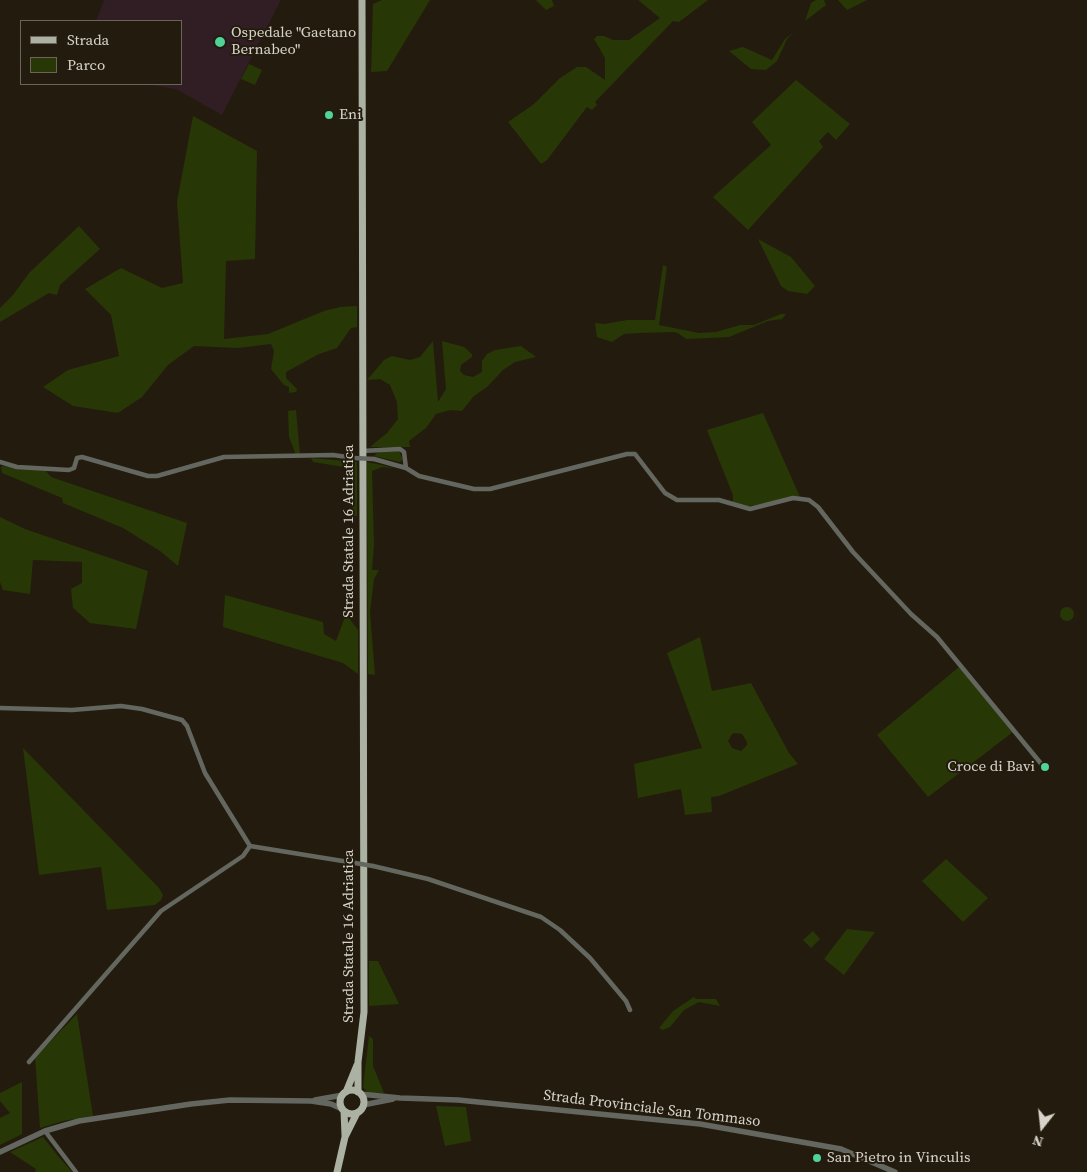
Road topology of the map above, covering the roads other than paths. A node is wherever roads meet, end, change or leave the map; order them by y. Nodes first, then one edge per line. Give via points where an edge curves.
1 (362, 0) edge
2 (362, 449) junction
3 (0, 462) edge
4 (406, 468) junction
5 (0, 708) edge
6 (1043, 766) dead end
7 (250, 846) junction
8 (630, 1010) dead end
9 (29, 1062) dead end
10 (358, 1062) junction
11 (344, 1093) junction
12 (359, 1093) junction
13 (400, 1098) junction
14 (310, 1101) junction
15 (363, 1105) junction
16 (343, 1110) junction
17 (357, 1113) junction
18 (45, 1131) junction
19 (345, 1137) junction
20 (0, 1152) edge
21 (76, 1172) edge
22 (337, 1172) edge
23 (895, 1172) edge

1 - 2 main road, Strada Statale 16 Adriatica
2 - 4 street via 400,449 407,460
2 - 10 main road, Strada Statale 16 Adriatica via 364,1012
3 - 4 street, bridge via 17,467 69,470 74,468 77,458 82,457 148,476 224,457 333,456 374,460
4 - 6 street via 435,480 474,489 490,489 635,454 665,493 677,500 719,500 750,509 793,498 809,500 853,552 937,637
5 - 7 street via 72,710 121,706 182,720 206,774
7 - 8 street, bridge via 355,862 428,879 541,917 590,958 626,1000
7 - 9 street via 243,856 161,911
10 - 11 main road, Strada Statale 16 Adriatica
10 - 12 main road, Strada Statale 16 Adriatica
11 - 12 main road
11 - 14 street
11 - 16 main road via 340,1103
12 - 13 street, Strada Provinciale San Tommaso
12 - 15 main road
13 - 15 street, Strada Provinciale San Tommaso
13 - 23 street, Strada Provinciale San Tommaso via 458,1100 700,1124 841,1149
14 - 16 street via 331,1104
14 - 18 street via 210,1101 113,1115
15 - 17 main road
16 - 17 main road
16 - 19 main road
17 - 19 main road
18 - 20 street
18 - 21 street
19 - 22 main road

